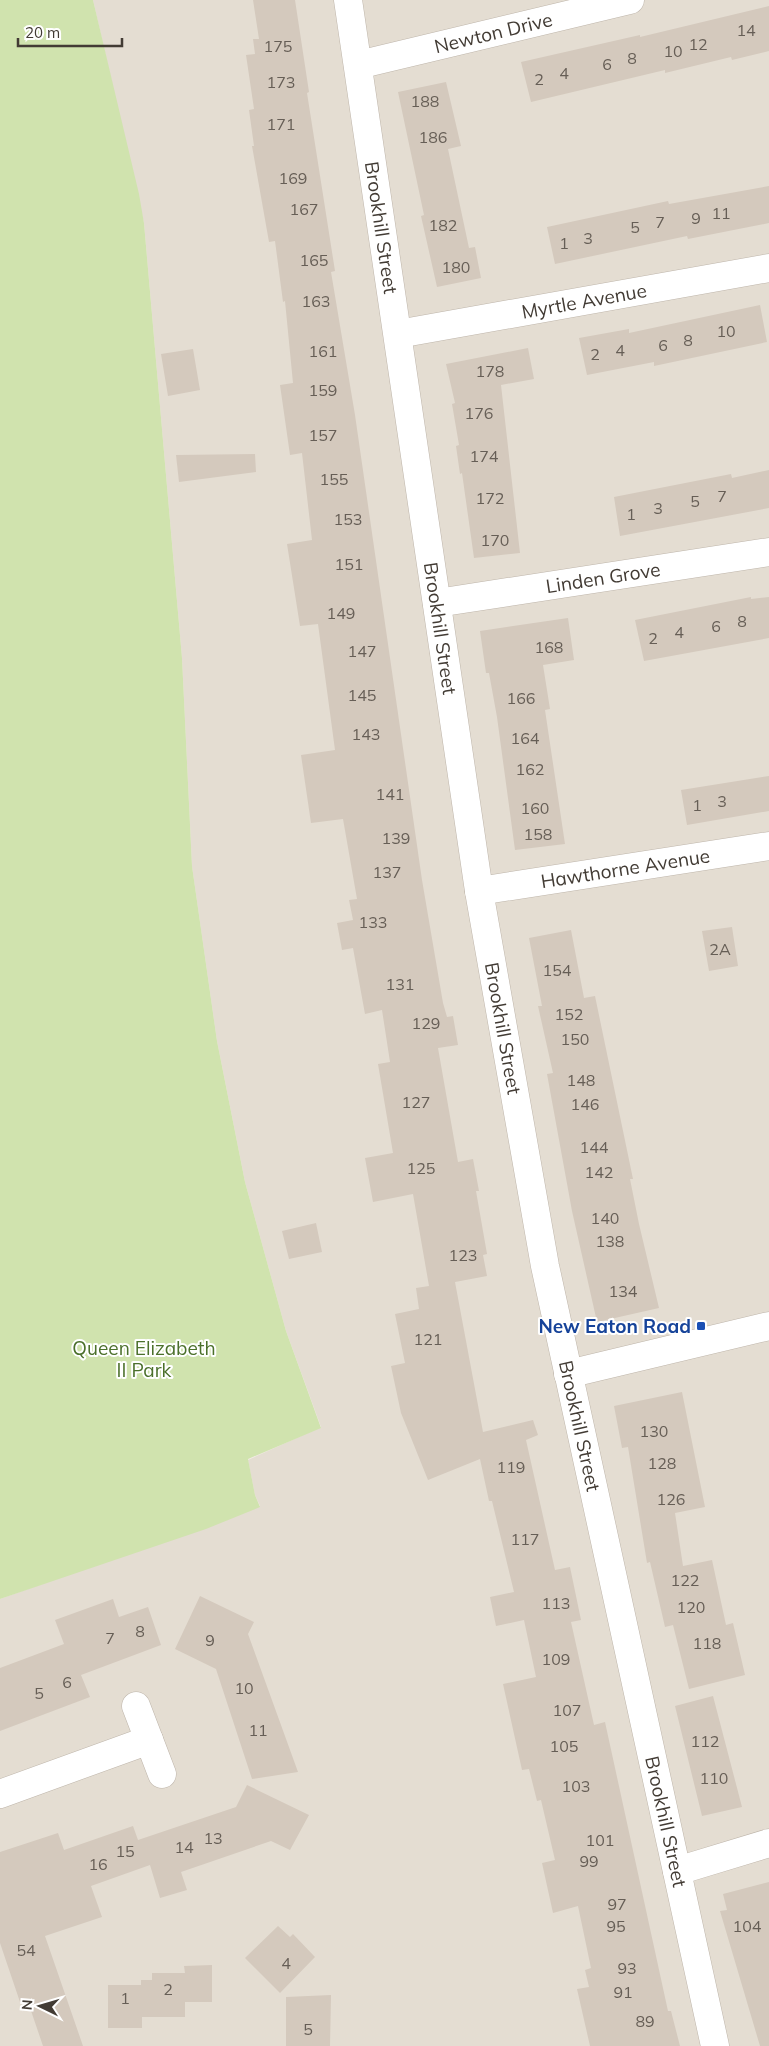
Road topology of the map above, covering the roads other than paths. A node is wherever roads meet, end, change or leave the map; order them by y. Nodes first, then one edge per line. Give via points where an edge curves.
1 (348, 0) edge
2 (630, 0) edge
3 (358, 65) junction
4 (769, 268) edge
5 (398, 334) junction
6 (769, 552) edge
7 (437, 603) junction
8 (769, 846) edge
9 (479, 891) junction
10 (769, 1326) edge
11 (568, 1374) junction
12 (136, 1706) dead end
13 (149, 1740) junction
14 (162, 1774) dead end
15 (0, 1794) edge
16 (769, 1843) edge
17 (677, 1871) junction
18 (715, 2046) edge

1 - 3 street, Brookhill Street
2 - 3 street, Newton Drive
3 - 5 street, Brookhill Street
4 - 5 street, Myrtle Avenue
5 - 7 street, Brookhill Street
6 - 7 street, Linden Grove
7 - 9 street, Brookhill Street
8 - 9 street, Hawthorne Avenue
9 - 11 street, Brookhill Street via 545,1266
10 - 11 street
11 - 17 street, Brookhill Street
12 - 13 street
13 - 14 street
13 - 15 street
16 - 17 street
17 - 18 street, Brookhill Street

